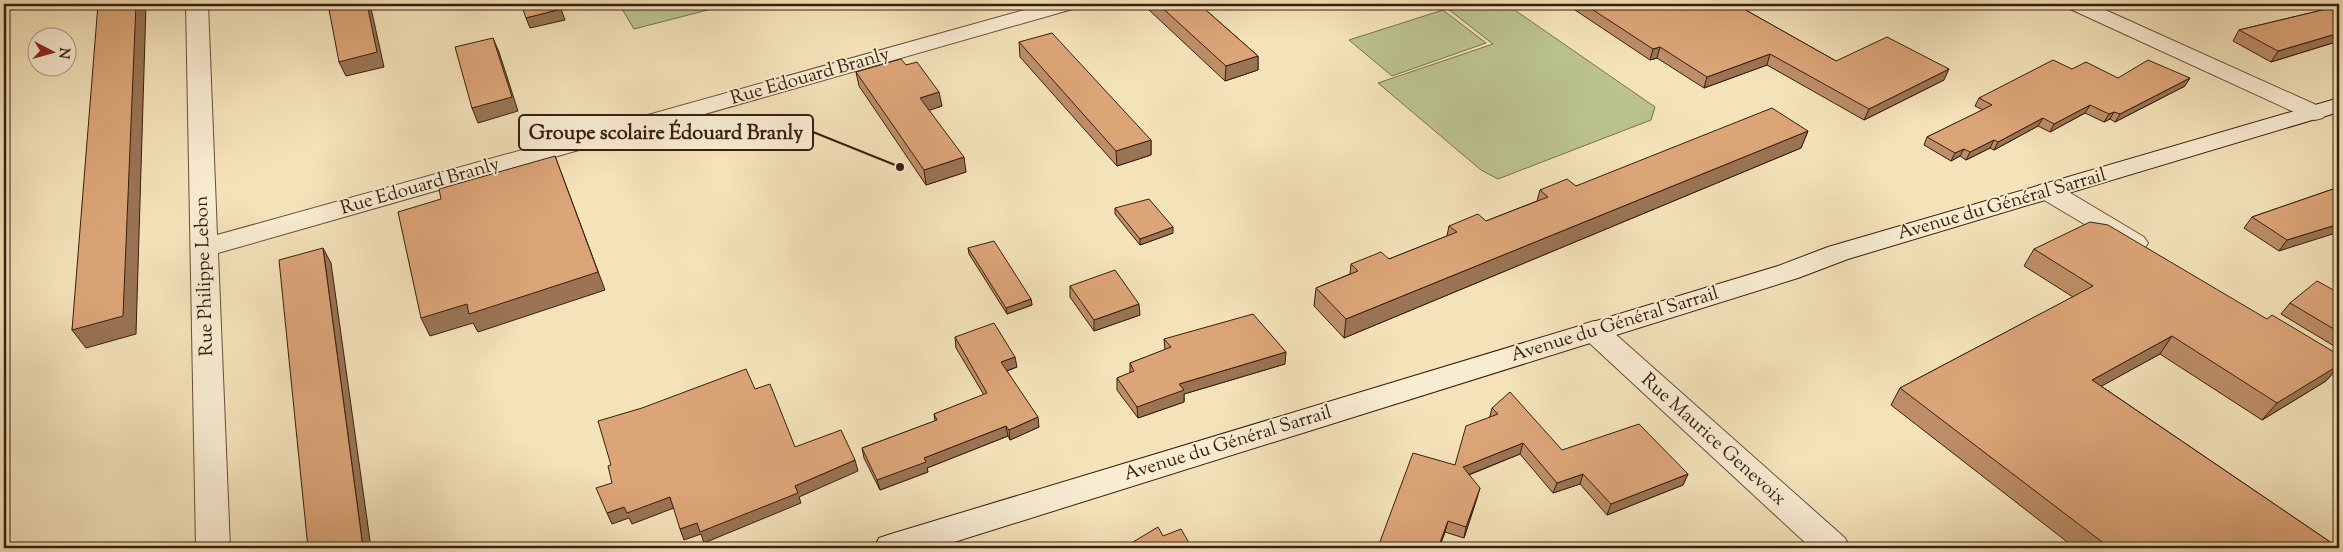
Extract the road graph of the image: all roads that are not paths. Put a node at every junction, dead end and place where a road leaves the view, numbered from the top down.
1 (197, 4) edge
2 (1069, 4) edge
3 (2075, 4) edge
4 (2339, 105) edge
5 (2315, 113) junction
6 (2048, 191) junction
7 (204, 248) junction
8 (2160, 258) edge
9 (1594, 331) junction
10 (213, 548) edge
11 (891, 548) edge
12 (1833, 548) edge

1 - 7 street, Rue Philippe Lebon
2 - 7 street, Rue Edouard Branly
3 - 5 street
4 - 5 street, Avenue du Général Sarrail
5 - 6 street, Avenue du Général Sarrail
6 - 8 street
6 - 9 street, Avenue du Général Sarrail
7 - 10 street, Rue Philippe Lebon
9 - 11 street, Avenue du Général Sarrail
9 - 12 street, Rue Maurice Genevoix

